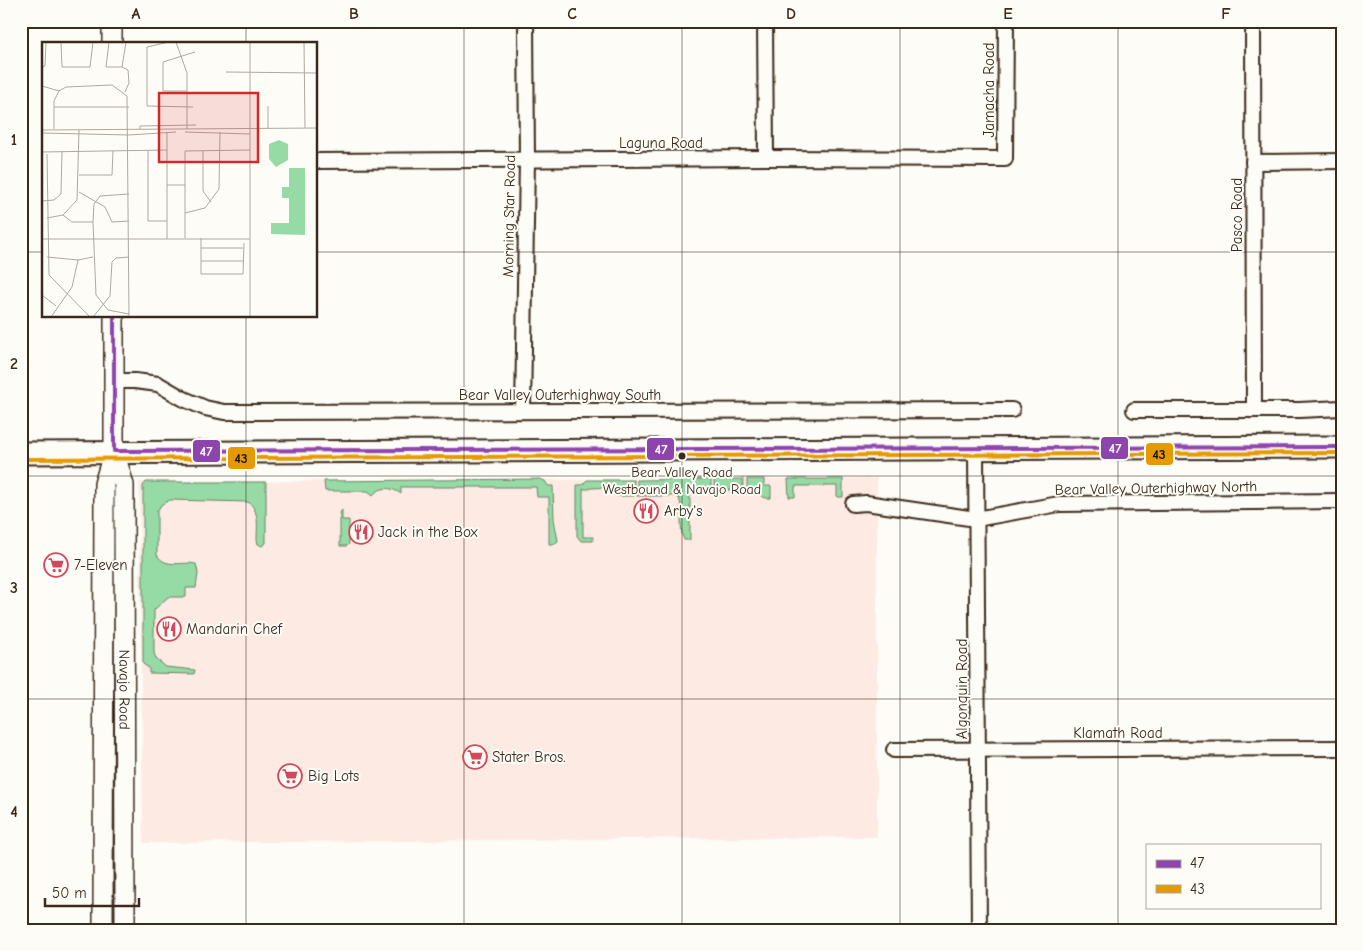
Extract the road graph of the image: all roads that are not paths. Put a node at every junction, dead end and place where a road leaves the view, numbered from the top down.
1 (112, 21) edge
2 (526, 21) edge
3 (765, 21) edge
4 (1006, 21) edge
5 (1253, 21) edge
6 (112, 42) edge
7 (766, 158) junction
8 (1005, 159) joint
9 (527, 160) junction
10 (318, 161) edge
11 (1342, 161) edge
12 (1253, 162) junction
13 (114, 318) edge
14 (114, 381) junction
15 (1342, 408) edge
16 (1254, 409) junction
17 (1012, 410) dead end
18 (1134, 410) dead end
19 (523, 411) junction
20 (1342, 447) edge
21 (976, 449) junction
22 (114, 451) junction
23 (21, 453) edge
24 (1342, 502) edge
25 (853, 504) dead end
26 (976, 519) junction
27 (1342, 748) edge
28 (894, 750) dead end
29 (978, 750) junction
30 (104, 930) edge
31 (125, 930) edge
32 (979, 930) edge

1 - 6 main road
2 - 9 street, Morning Star Road
3 - 7 street
4 - 8 street, Jamacha Road
5 - 12 street, Pasco Road
7 - 8 street, Laguna Road
7 - 9 street, Laguna Road
9 - 10 street, Laguna Road
9 - 19 street, Morning Star Road
11 - 12 street
12 - 16 street, Pasco Road
13 - 14 main road, Navajo Road
14 - 19 street, Bear Valley Outerhighway South
14 - 22 main road, Navajo Road
15 - 16 street
16 - 18 street
17 - 19 street, Bear Valley Outerhighway South
20 - 21 main road
21 - 22 main road
21 - 26 street, Algonquin Road
22 - 23 main road
22 - 30 main road, Navajo Road
22 - 31 main road, Navajo Road
24 - 26 street, Bear Valley Outerhighway North
25 - 26 street, Bear Valley Outerhighway North
26 - 29 street, Algonquin Road
27 - 29 street, Klamath Road
28 - 29 street, Klamath Road
29 - 32 street, Algonquin Road

